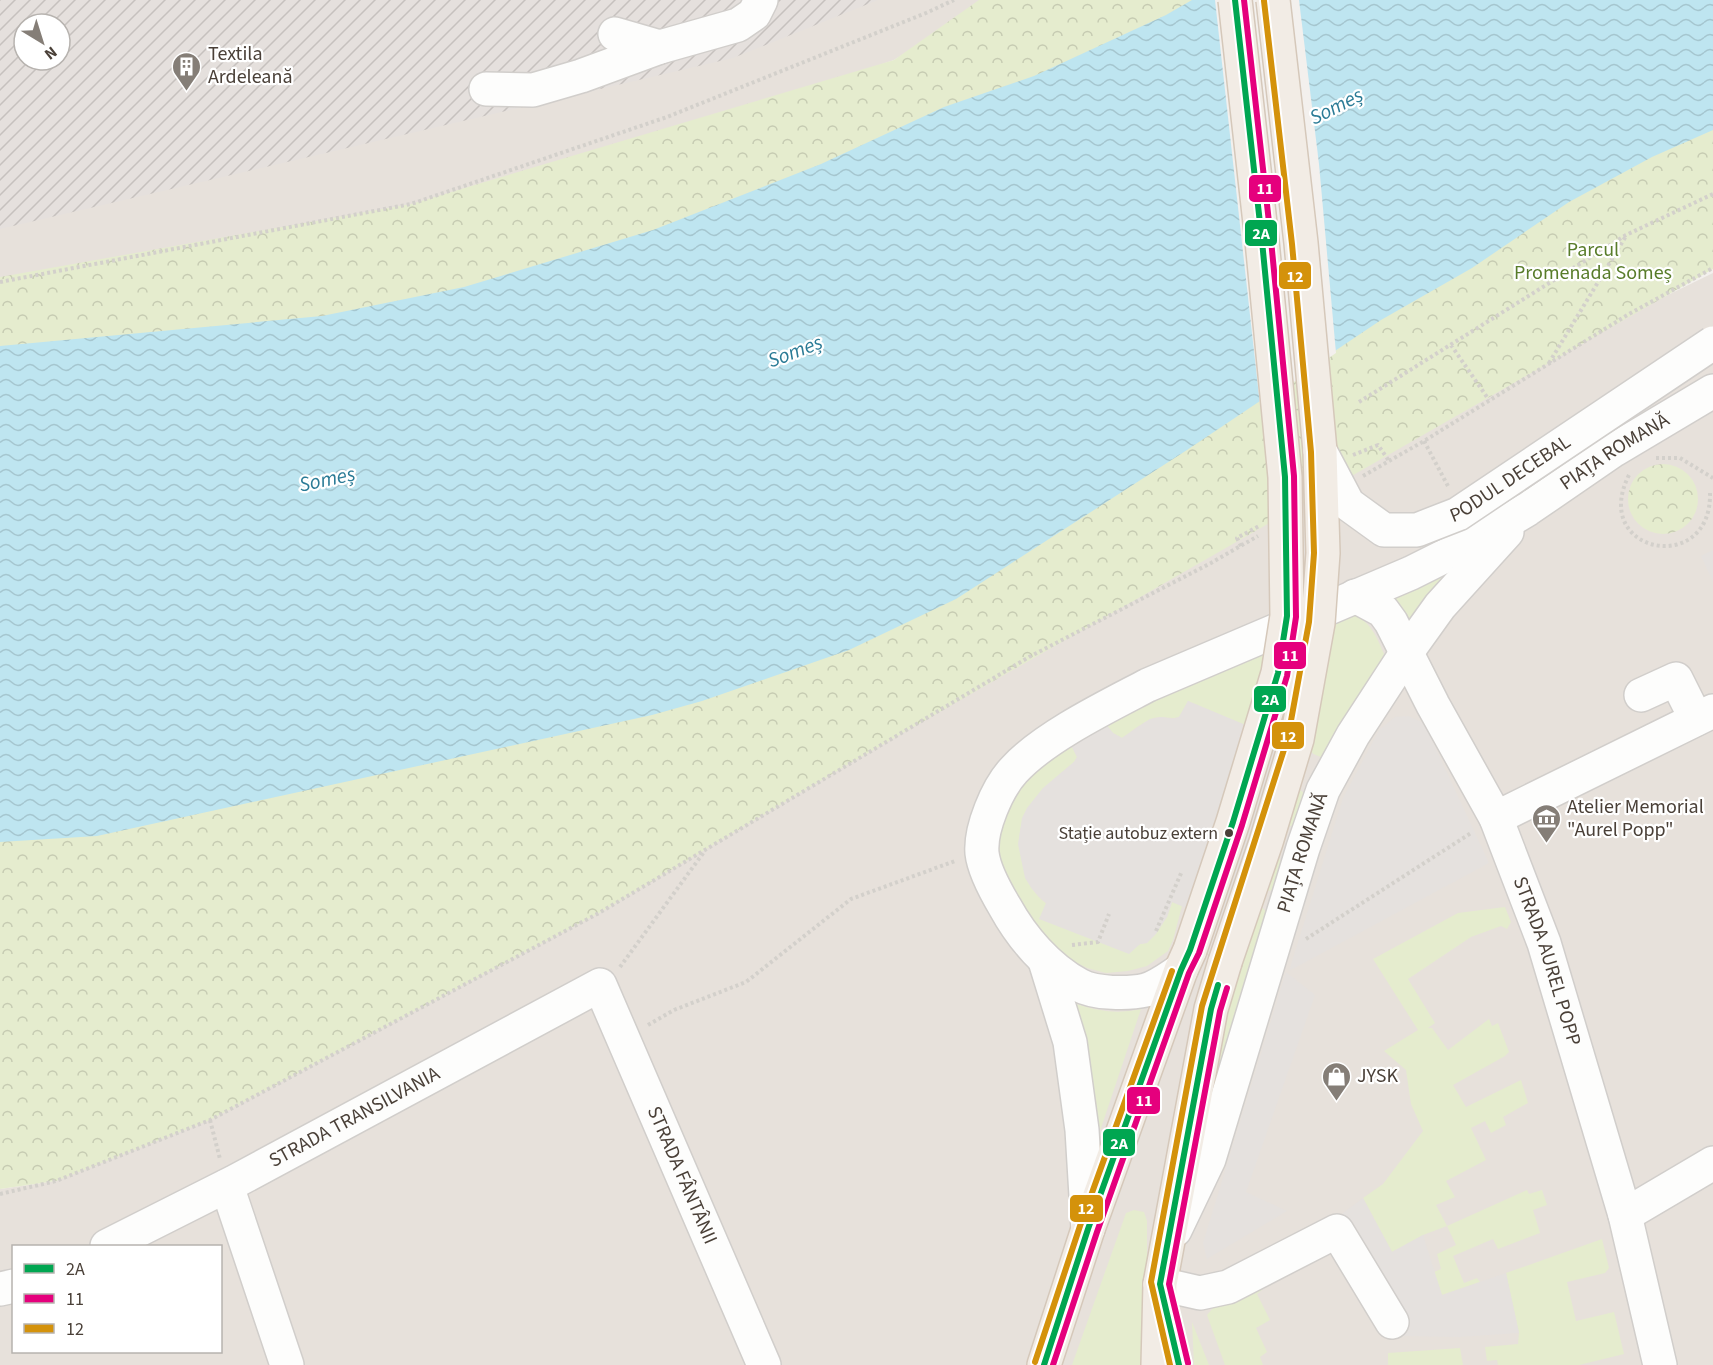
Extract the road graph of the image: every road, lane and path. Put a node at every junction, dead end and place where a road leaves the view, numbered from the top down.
1 (761, 0) edge
2 (954, 0) edge
3 (1235, 0) edge
4 (1273, 0) edge
5 (615, 34) dead end
6 (660, 47) junction
7 (486, 89) dead end
8 (1713, 194) edge
9 (1626, 235) junction
10 (1713, 268) edge
11 (0, 282) edge
12 (1713, 343) edge
13 (1451, 345) junction
14 (1549, 363) junction
15 (1489, 400) junction
16 (1710, 400) edge
17 (1359, 402) dead end
18 (1424, 441) junction
19 (1334, 454) junction
20 (1655, 458) dead end
21 (1389, 461) junction
22 (1638, 469) dead end
23 (1359, 478) dead end
24 (1713, 478) edge
25 (1710, 493) dead end
26 (1452, 495) dead end
27 (1528, 509) junction
28 (1260, 535) dead end
29 (1355, 596) junction
30 (1407, 652) junction
31 (1641, 695) dead end
32 (1704, 715) edge
33 (1488, 823) junction
34 (982, 854) junction
35 (1182, 871) dead end
36 (1109, 914) dead end
37 (1156, 931) dead end
38 (1305, 939) dead end
39 (1057, 953) junction
40 (1186, 960) junction
41 (1225, 962) joint
42 (600, 985) joint
43 (624, 1039) junction
44 (210, 1120) junction
45 (1713, 1164) edge
46 (227, 1186) junction
47 (0, 1194) edge
48 (1625, 1215) junction
49 (1088, 1229) junction
50 (109, 1245) edge
51 (1168, 1245) junction
52 (1160, 1284) junction
53 (1392, 1322) dead end
54 (287, 1365) edge
55 (764, 1365) edge
56 (1044, 1365) edge
57 (1158, 1365) edge
58 (1179, 1365) edge
59 (1660, 1365) edge

1 - 6 street
2 - 11 path
3 - 40 main road, bridge
4 - 19 main road, PODUL DECEBAL, bridge
5 - 6 street
6 - 7 street
8 - 9 path
9 - 13 path
9 - 14 path
10 - 14 path
12 - 19 street, PODUL DECEBAL, bridge
13 - 15 path
13 - 17 path
14 - 15 path
15 - 18 path
16 - 27 street, PIAȚA ROMANĂ
18 - 21 path
18 - 26 path
19 - 21 path
19 - 41 main road, PODUL DECEBAL, bridge
20 - 24 path
21 - 23 path
22 - 25 path
27 - 29 street, PIAȚA ROMANĂ
27 - 30 street, PIAȚA ROMANĂ
28 - 44 path
29 - 30 street, STRADA AUREL POPP
29 - 34 street, PIAȚA ROMANĂ
30 - 33 street, STRADA AUREL POPP
30 - 51 street, PIAȚA ROMANĂ
31 - 32 street
32 - 33 street
33 - 38 path
33 - 48 street, STRADA AUREL POPP
34 - 39 street
34 - 43 path
35 - 37 path
36 - 39 path
39 - 40 street
39 - 49 street
40 - 49 main road
41 - 51 main road, PIAȚA ROMANĂ
42 - 43 street, STRADA FÂNTÂNII
42 - 46 street, STRADA TRANSILVANIA
43 - 55 street, STRADA FÂNTÂNII
44 - 46 path
44 - 47 path
45 - 48 street
46 - 50 street, STRADA TRANSILVANIA
46 - 54 street
48 - 59 street, STRADA AUREL POPP
49 - 56 main road
51 - 52 main road, PIAȚA ROMANĂ
52 - 53 street
52 - 57 main road, PIAȚA ROMANĂ
52 - 58 main road

